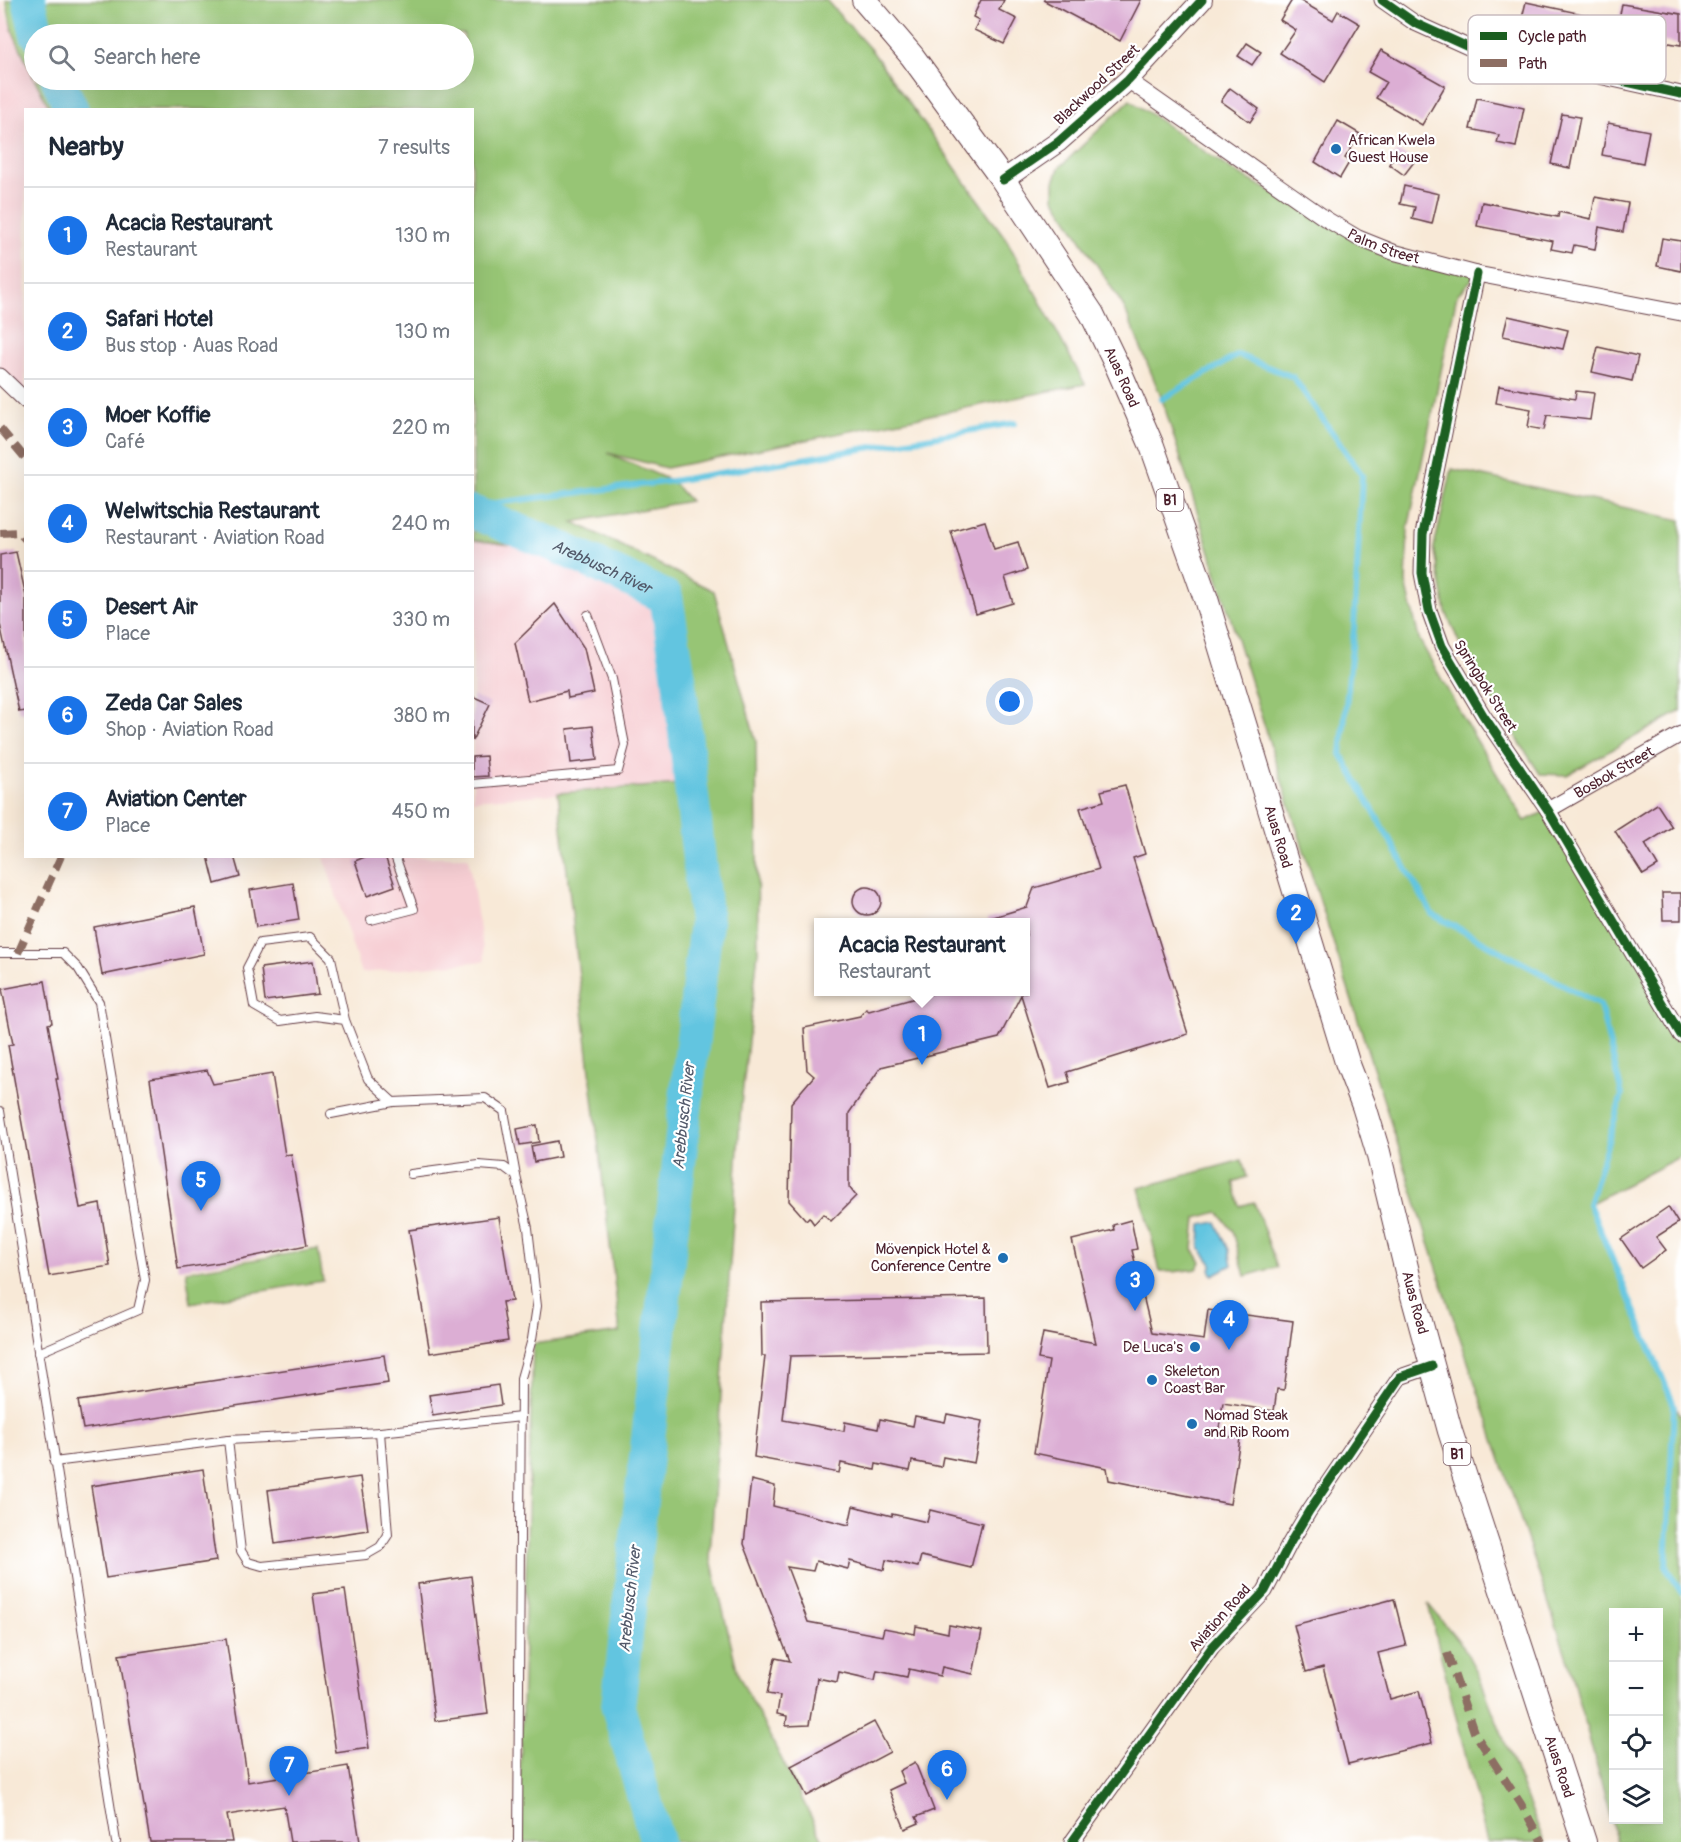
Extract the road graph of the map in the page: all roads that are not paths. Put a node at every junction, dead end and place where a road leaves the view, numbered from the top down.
1 (864, 0) edge
2 (1202, 0) edge
3 (1382, 0) edge
4 (1468, 47) edge
5 (1128, 80) junction
6 (1636, 84) edge
7 (1681, 94) edge
8 (1003, 180) junction
9 (1477, 274) junction
10 (1681, 313) edge
11 (0, 376) edge
12 (24, 399) edge
13 (588, 615) dead end
14 (1681, 734) edge
15 (474, 784) edge
16 (1548, 810) junction
17 (395, 858) edge
18 (371, 920) dead end
19 (0, 953) edge
20 (345, 1020) junction
21 (1681, 1035) edge
22 (393, 1102) junction
23 (0, 1111) edge
24 (331, 1114) dead end
25 (411, 1174) dead end
26 (516, 1176) junction
27 (38, 1353) junction
28 (1432, 1366) junction
29 (521, 1417) junction
30 (380, 1432) junction
31 (228, 1440) junction
32 (54, 1462) junction
33 (116, 1842) edge
34 (518, 1842) edge
35 (1072, 1842) edge
36 (1584, 1842) edge

1 - 8 main road, Auas Road / B1
2 - 5 street, Blackwood Street
3 - 4 street
5 - 8 street, Blackwood Street
5 - 9 street, Palm Street
6 - 7 street
8 - 28 main road, Auas Road / B1
9 - 10 street, Palm Street
9 - 16 street, Springbok Street
11 - 12 street
13 - 15 lane
14 - 16 street, Bosbok Street
16 - 21 street, Springbok Street
17 - 18 lane
19 - 27 lane
20 - 20 lane
20 - 22 lane
22 - 24 lane
22 - 26 lane
23 - 27 lane
25 - 26 lane
26 - 29 lane
27 - 32 lane
28 - 35 street, Aviation Road
28 - 36 main road, Auas Road / B1
29 - 30 lane
29 - 34 lane
30 - 31 lane
30 - 31 lane
31 - 32 lane
32 - 33 lane

